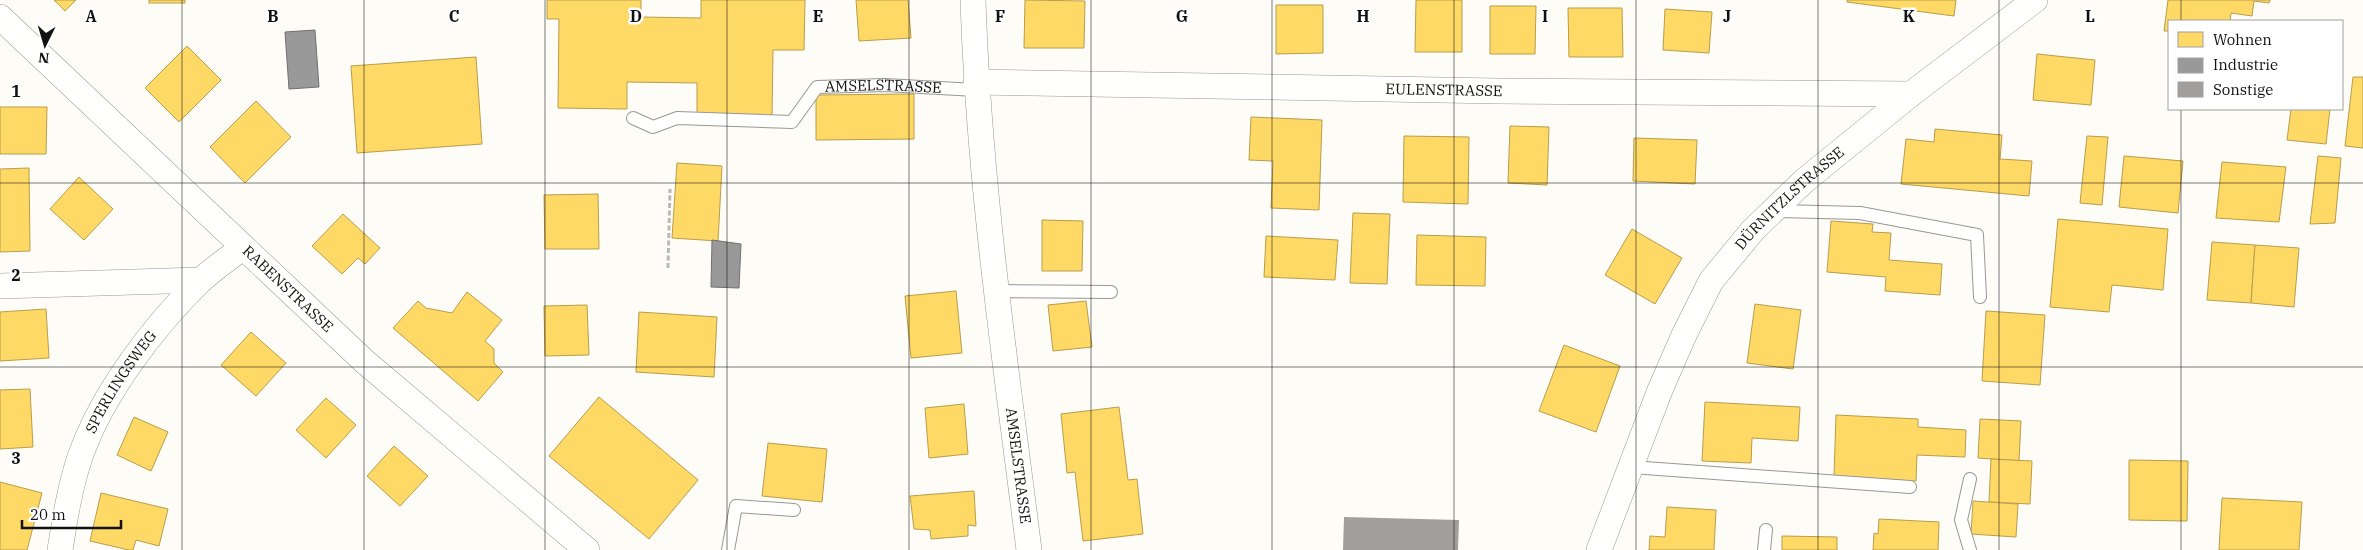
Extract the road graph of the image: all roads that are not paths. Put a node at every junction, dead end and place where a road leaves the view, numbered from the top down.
1 (974, 0) edge
2 (2035, 0) edge
3 (0, 17) edge
4 (976, 86) junction
5 (1911, 94) junction
6 (633, 118) dead end
7 (1773, 210) junction
8 (242, 248) junction
9 (201, 280) junction
10 (0, 286) edge
11 (996, 291) junction
12 (1111, 292) dead end
13 (1980, 297) dead end
14 (1631, 467) junction
15 (1970, 479) dead end
16 (1910, 487) dead end
17 (794, 510) dead end
18 (1766, 530) dead end
19 (60, 550) edge
20 (587, 550) edge
21 (728, 550) edge
22 (1030, 550) edge
23 (1599, 550) edge
24 (1764, 550) edge
25 (1970, 550) edge

1 - 4 street, AMSELSTRASSE
2 - 5 street, DÜRNITZLSTRASSE
3 - 8 street, RABENSTRASSE
4 - 5 street, EULENSTRASSE
4 - 6 lane, AMSELSTRASSE
4 - 11 street, AMSELSTRASSE
5 - 7 street, DÜRNITZLSTRASSE
7 - 13 lane
7 - 14 street, DÜRNITZLSTRASSE
8 - 9 street, SPERLINGSWEG
8 - 20 street, RABENSTRASSE
9 - 10 street
9 - 19 street, SPERLINGSWEG
11 - 12 lane
11 - 22 street, AMSELSTRASSE
14 - 16 lane
14 - 23 street, DÜRNITZLSTRASSE
15 - 25 lane
17 - 21 lane
18 - 24 lane

